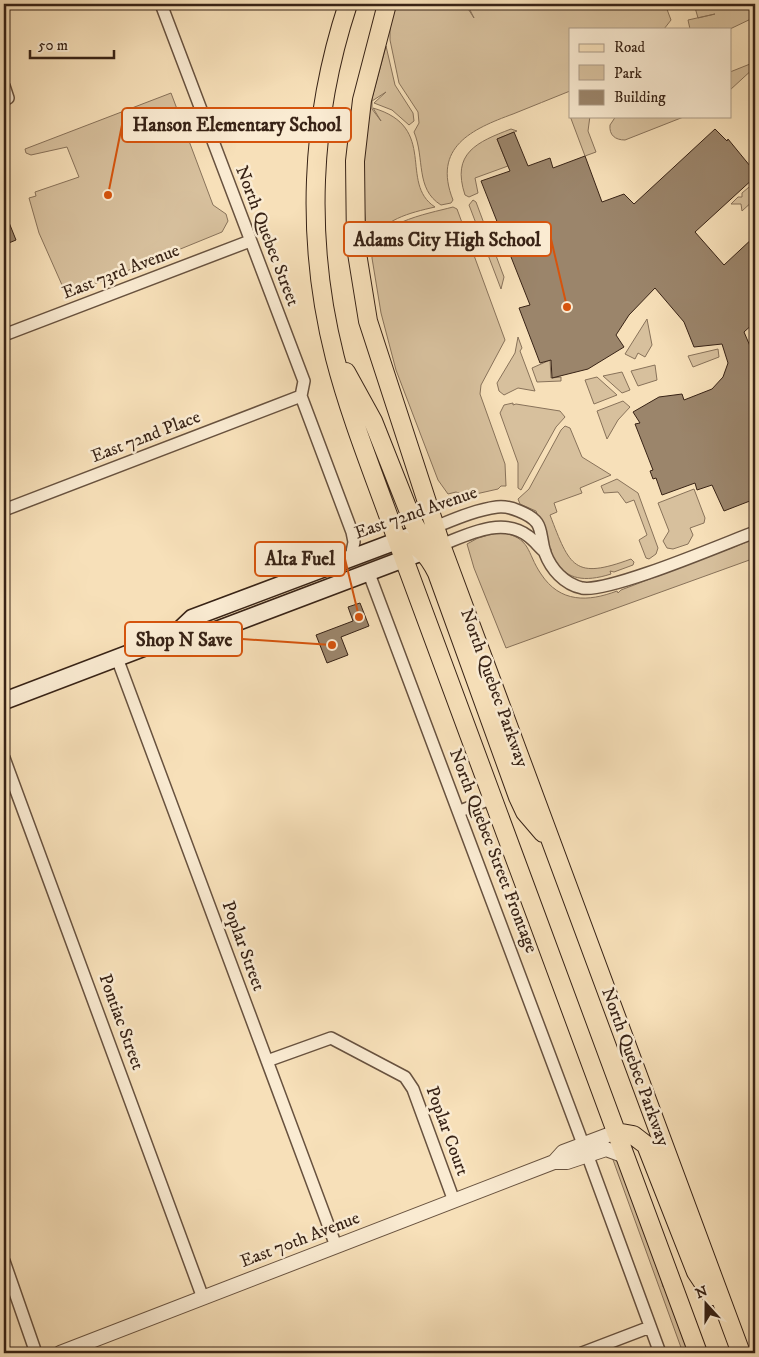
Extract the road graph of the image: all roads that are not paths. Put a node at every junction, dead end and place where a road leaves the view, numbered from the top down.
1 (161, 4) edge
2 (348, 4) edge
3 (386, 4) edge
4 (4, 86) edge
5 (4, 99) edge
6 (250, 241) junction
7 (4, 336) edge
8 (335, 358) junction
9 (301, 396) junction
10 (4, 510) edge
11 (435, 527) junction
12 (418, 532) junction
13 (755, 532) edge
14 (397, 540) junction
15 (441, 544) junction
16 (422, 552) junction
17 (545, 552) junction
18 (351, 557) junction
19 (404, 558) junction
20 (368, 571) junction
21 (172, 637) junction
22 (117, 658) junction
23 (4, 701) edge
24 (4, 758) edge
25 (493, 798) junction
26 (460, 810) junction
27 (550, 838) junction
28 (267, 1061) junction
29 (616, 1132) junction
30 (585, 1149) junction
31 (625, 1156) junction
32 (454, 1201) junction
33 (336, 1246) junction
34 (4, 1262) edge
35 (203, 1298) junction
36 (731, 1326) junction
37 (650, 1327) junction
38 (36, 1353) edge
39 (60, 1353) edge
40 (582, 1353) edge
41 (660, 1353) edge
42 (698, 1353) edge
43 (741, 1353) edge

1 - 6 street, North Quebec Street
2 - 8 main road
3 - 11 main road, North Quebec Parkway
4 - 5 street
6 - 7 street, East 73rd Avenue
6 - 9 street, North Quebec Street
8 - 12 main road
8 - 14 main road
9 - 10 street, East 72nd Place
9 - 18 street
11 - 12 main road, East 72nd Avenue
11 - 15 main road, North Quebec Parkway
11 - 17 street, East 72nd Avenue
12 - 14 main road, East 72nd Avenue
12 - 15 main road
13 - 17 street, East 72nd Avenue
14 - 16 main road
14 - 18 main road, East 72nd Avenue
14 - 19 main road
15 - 16 main road, East 72nd Avenue
15 - 17 street, East 72nd Avenue
15 - 27 main road, North Quebec Parkway
16 - 19 main road, East 72nd Avenue
16 - 27 main road
18 - 21 main road, East 72nd Avenue
19 - 20 main road, East 72nd Avenue
19 - 25 main road
20 - 21 main road, East 72nd Avenue
20 - 26 street, North Quebec Street Frontage
21 - 22 main road, East 72nd Avenue
22 - 23 main road, East 72nd Avenue
22 - 28 street, Poplar Street
24 - 35 street, Pontiac Street
25 - 26 street
25 - 29 main road
26 - 30 street, North Quebec Street Frontage
27 - 36 main road, North Quebec Parkway
28 - 32 street, Poplar Court
28 - 33 street, Poplar Street
29 - 30 street, East 70th Avenue
29 - 31 main road
29 - 36 main road
30 - 31 street, East 70th Avenue
30 - 32 street, East 70th Avenue
30 - 37 street, North Quebec Street Frontage
31 - 42 main road
32 - 33 street, East 70th Avenue
33 - 35 street, East 70th Avenue
34 - 38 street
35 - 39 street, East 70th Avenue
36 - 43 main road, North Quebec Parkway
37 - 40 street
37 - 41 street, North Quebec Street Frontage

